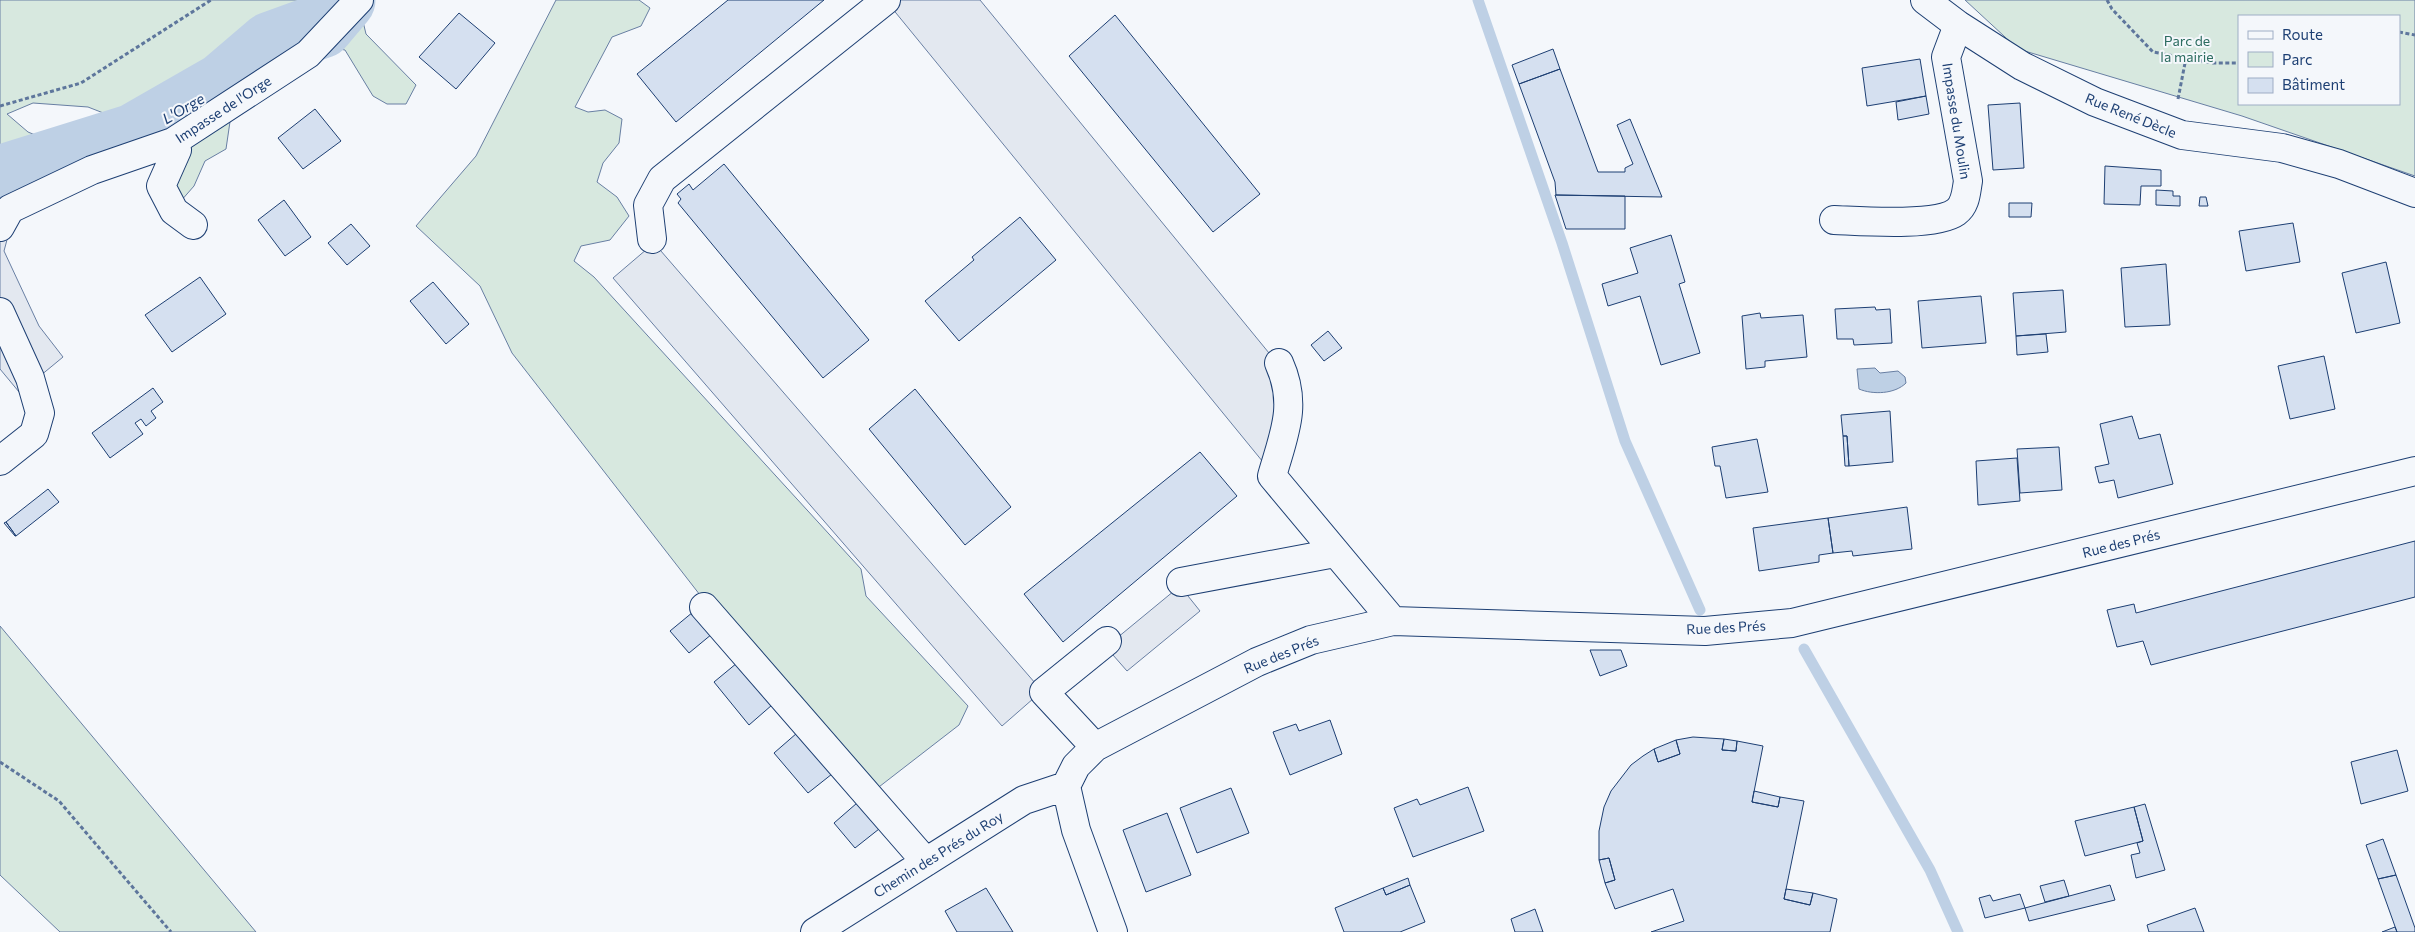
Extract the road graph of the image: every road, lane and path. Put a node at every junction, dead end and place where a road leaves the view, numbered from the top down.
1 (211, 0) edge
2 (360, 0) edge
3 (886, 0) edge
4 (1925, 0) edge
5 (2107, 0) edge
6 (1958, 25) junction
7 (2400, 32) edge
8 (2415, 35) edge
9 (2186, 58) junction
10 (2238, 63) edge
11 (2175, 105) dead end
12 (0, 106) edge
13 (173, 142) junction
14 (2415, 193) edge
15 (5, 218) edge
16 (1834, 220) dead end
17 (192, 225) dead end
18 (652, 238) dead end
19 (0, 312) edge
20 (1279, 363) dead end
21 (0, 460) edge
22 (2415, 471) edge
23 (1335, 553) junction
24 (1181, 582) dead end
25 (704, 606) dead end
26 (1393, 621) junction
27 (1107, 641) dead end
28 (1095, 747) junction
29 (0, 762) edge
30 (1066, 786) junction
31 (926, 862) junction
32 (171, 932) edge
33 (815, 932) edge
34 (1113, 932) edge

1 - 12 path
2 - 13 street, Impasse de l'Orge
3 - 18 street
4 - 6 street, Rue René Dècle
5 - 9 path
6 - 14 street, Rue René Dècle
6 - 16 street, Impasse du Moulin
7 - 8 path
9 - 10 path
9 - 11 path
13 - 15 street, Impasse de l'Orge
13 - 17 street
19 - 21 street
20 - 23 street
22 - 26 street, Rue des Prés
23 - 24 street
23 - 26 street
25 - 31 street
26 - 28 street, Rue des Prés
27 - 28 street
28 - 30 street, Rue des Prés
29 - 32 path
30 - 31 street, Chemin des Prés du Roy
30 - 34 street
31 - 33 street, Chemin des Prés du Roy

